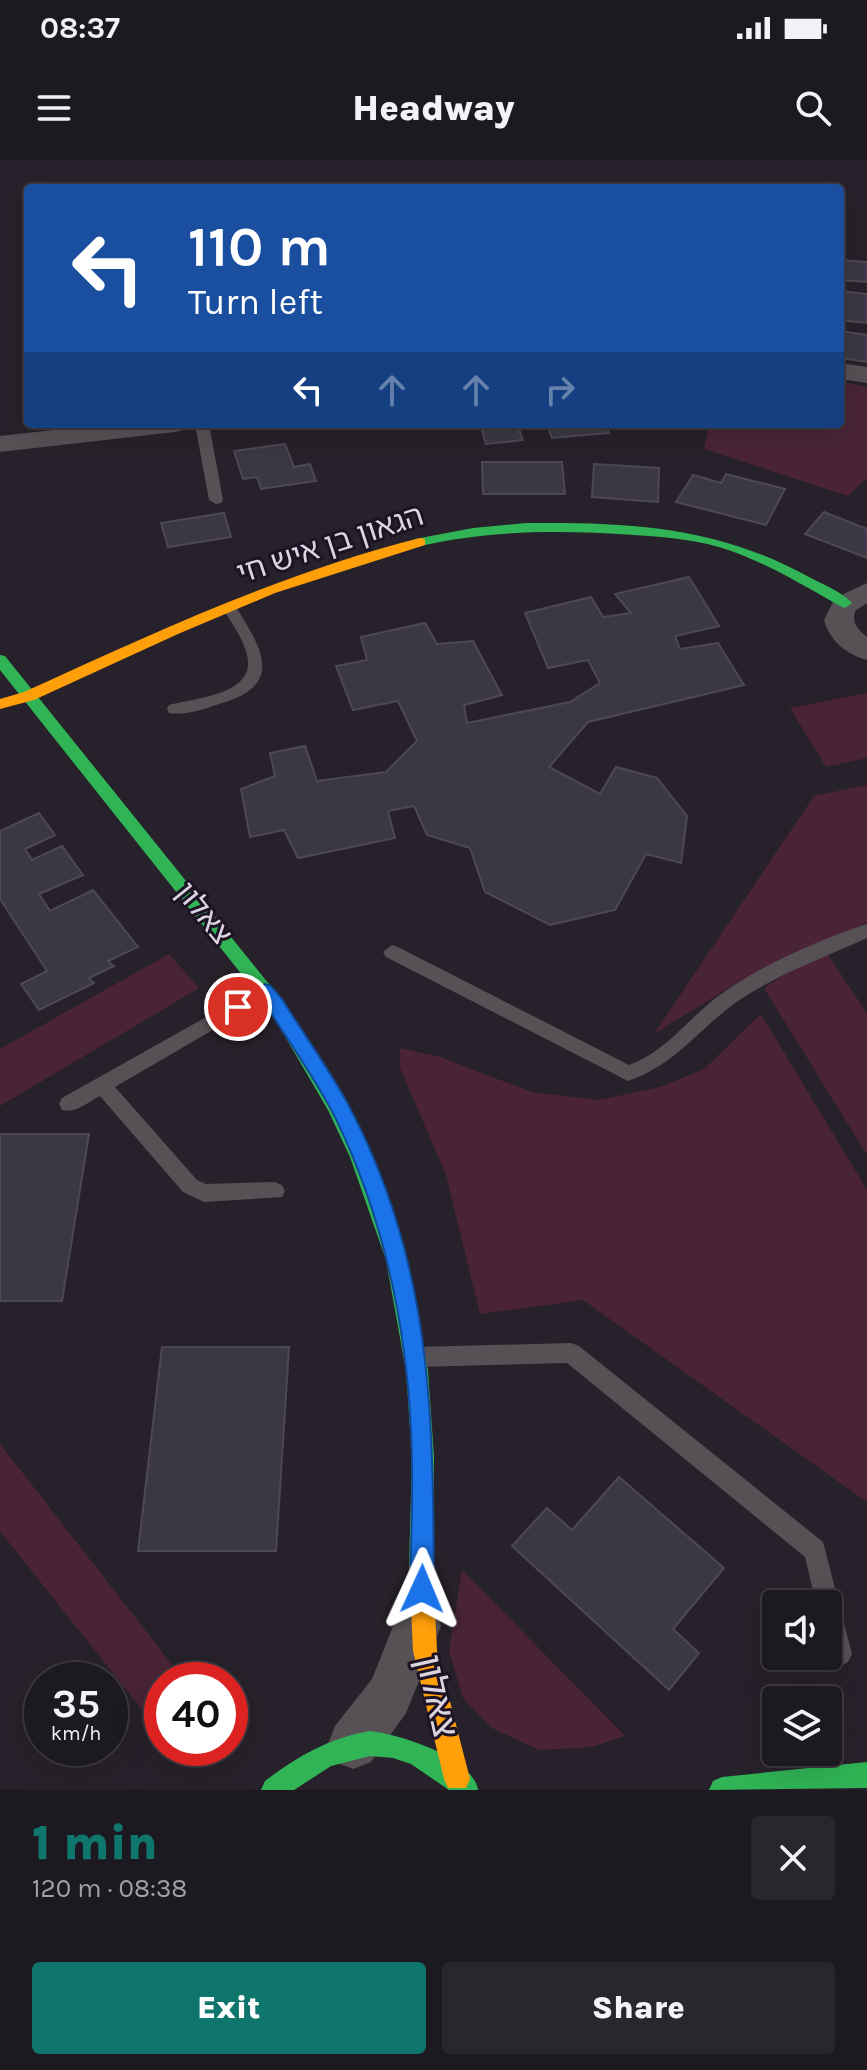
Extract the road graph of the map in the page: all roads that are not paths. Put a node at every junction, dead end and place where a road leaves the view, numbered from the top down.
1 (844, 372) edge
2 (867, 375) edge
3 (140, 428) edge
4 (203, 428) edge
5 (0, 444) edge
6 (216, 500) dead end
7 (856, 598) edge
8 (229, 607) junction
9 (867, 650) edge
10 (0, 660) edge
11 (29, 696) junction
12 (0, 705) edge
13 (175, 709) dead end
14 (867, 931) edge
15 (392, 952) dead end
16 (265, 991) junction
17 (102, 1085) junction
18 (69, 1104) dead end
19 (275, 1191) dead end
20 (416, 1357) junction
21 (825, 1590) edge
22 (422, 1613) junction
23 (353, 1744) junction
24 (867, 1775) edge
25 (462, 1784) edge
26 (274, 1790) edge
27 (722, 1790) edge

1 - 2 street
3 - 5 street
4 - 6 lane
7 - 8 street, הגאון בן איש חי
7 - 9 street
8 - 11 street, הגאון בן איש חי
8 - 13 lane
10 - 11 street, צאלון
11 - 12 street, הגאון בן איש חי
11 - 16 street, צאלון
14 - 15 lane
16 - 17 lane
16 - 20 street, צאלון
17 - 18 lane
17 - 19 lane
20 - 21 lane
20 - 22 street, צאלון
22 - 23 street, צאלון
22 - 25 street, צאלון
23 - 25 street
23 - 26 street
24 - 27 street

